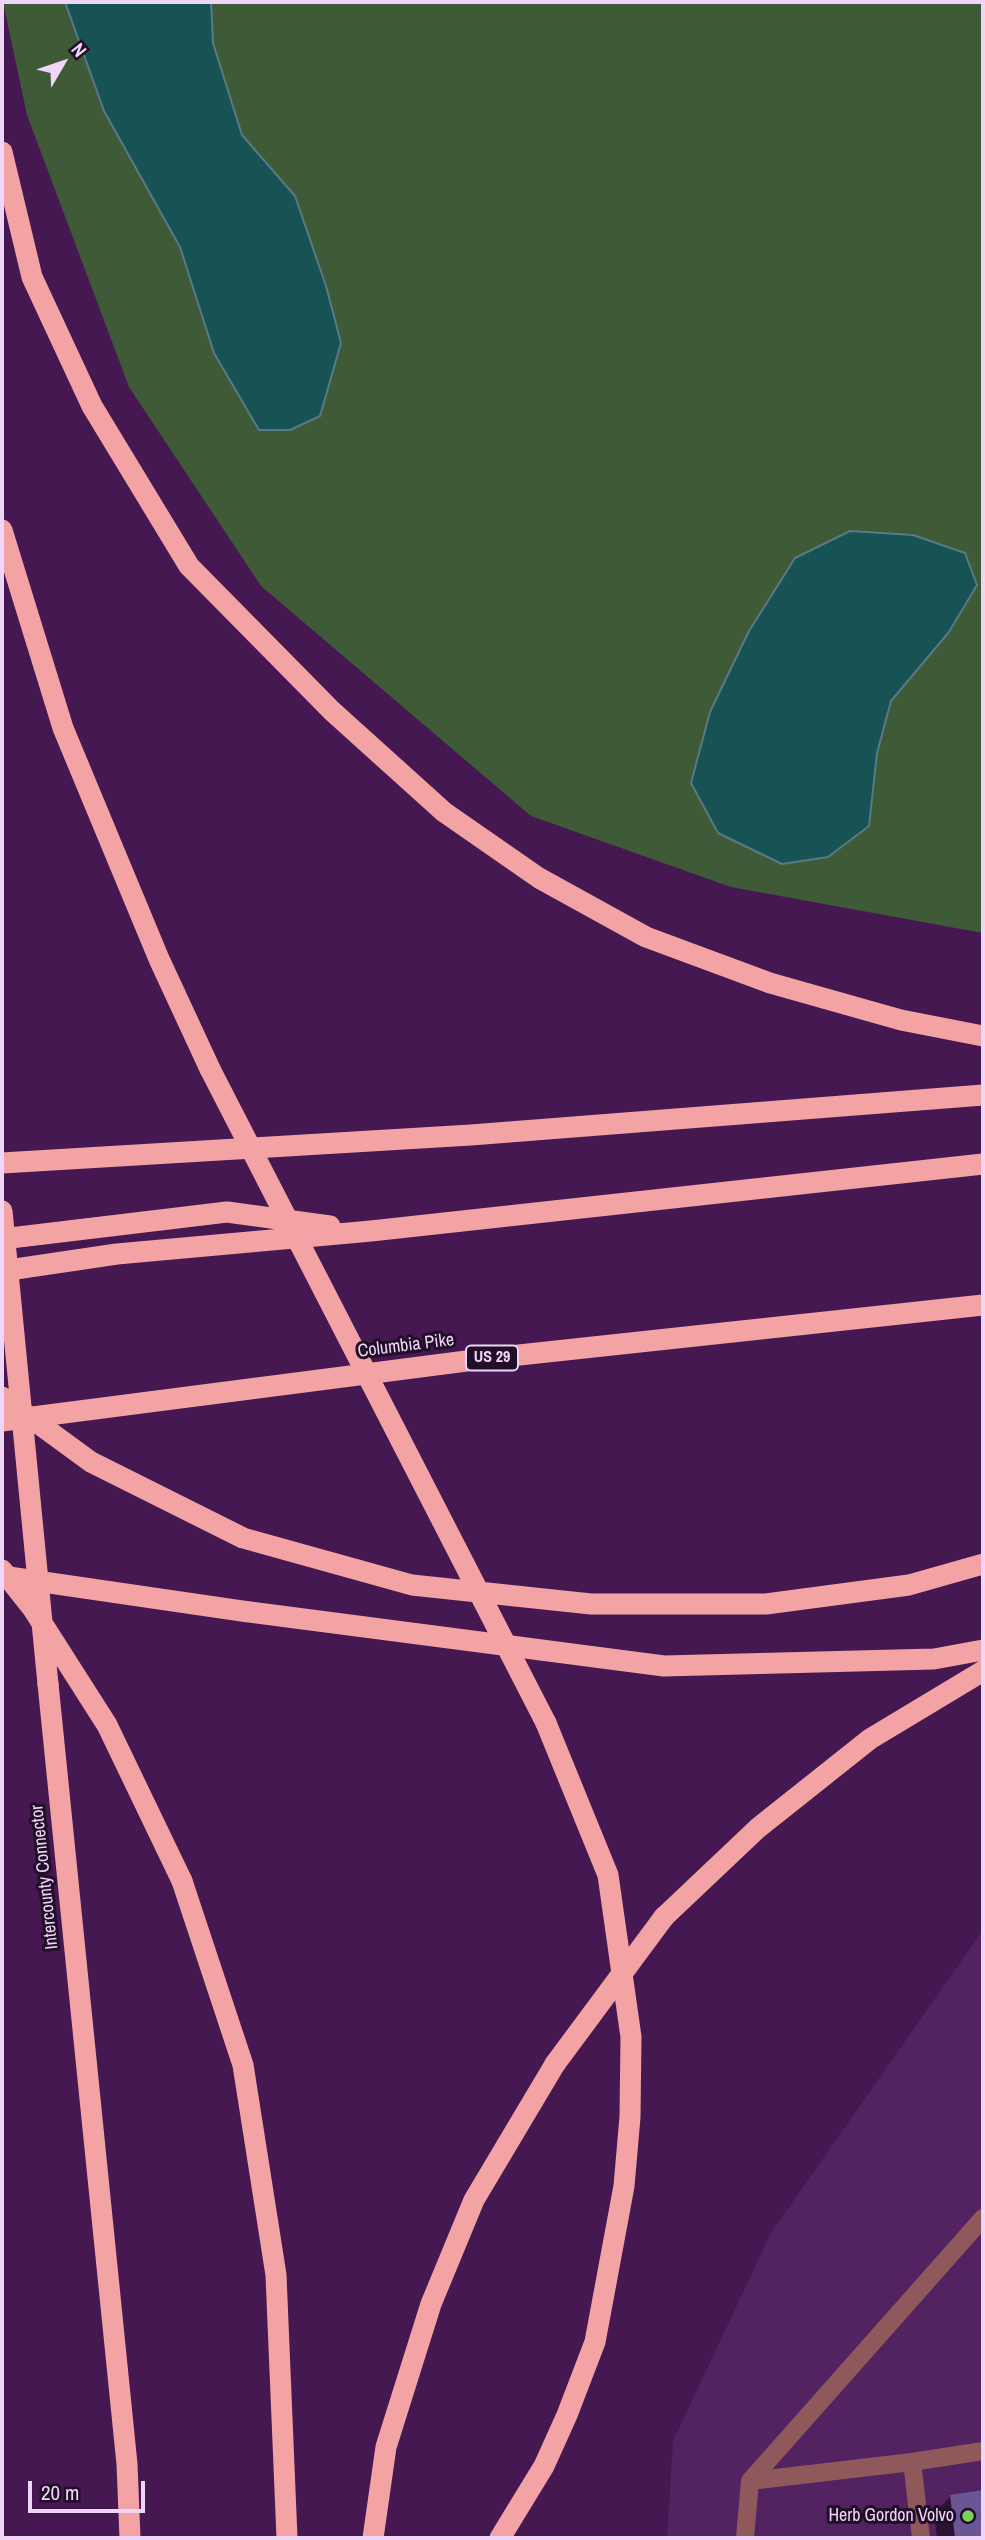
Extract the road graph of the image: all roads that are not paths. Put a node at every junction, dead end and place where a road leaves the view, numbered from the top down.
1 (2, 152) edge
2 (2, 530) edge
3 (983, 1036) edge
4 (983, 1095) edge
5 (2, 1163) edge
6 (983, 1164) edge
7 (2, 1211) edge
8 (371, 1231) junction
9 (2, 1238) edge
10 (2, 1271) edge
11 (983, 1305) edge
12 (2, 1398) edge
13 (2, 1421) edge
14 (983, 1564) edge
15 (2, 1570) edge
16 (2, 1576) edge
17 (983, 1650) edge
18 (983, 1671) edge
19 (983, 2218) edge
20 (983, 2451) edge
21 (912, 2462) junction
22 (750, 2481) junction
23 (130, 2538) edge
24 (287, 2538) edge
25 (373, 2538) edge
26 (500, 2538) edge
27 (745, 2538) edge
28 (921, 2538) edge

1 - 3 highway
2 - 26 highway, bridge
4 - 5 highway
6 - 8 highway
7 - 23 highway, Intercounty Connector, bridge
8 - 9 highway
8 - 10 highway
11 - 13 highway, Columbia Pike / US 29
12 - 14 highway, bridge
15 - 24 highway, bridge
16 - 17 highway
18 - 25 highway, bridge
19 - 22 lane
20 - 21 lane
21 - 22 lane
21 - 28 lane
22 - 27 lane

